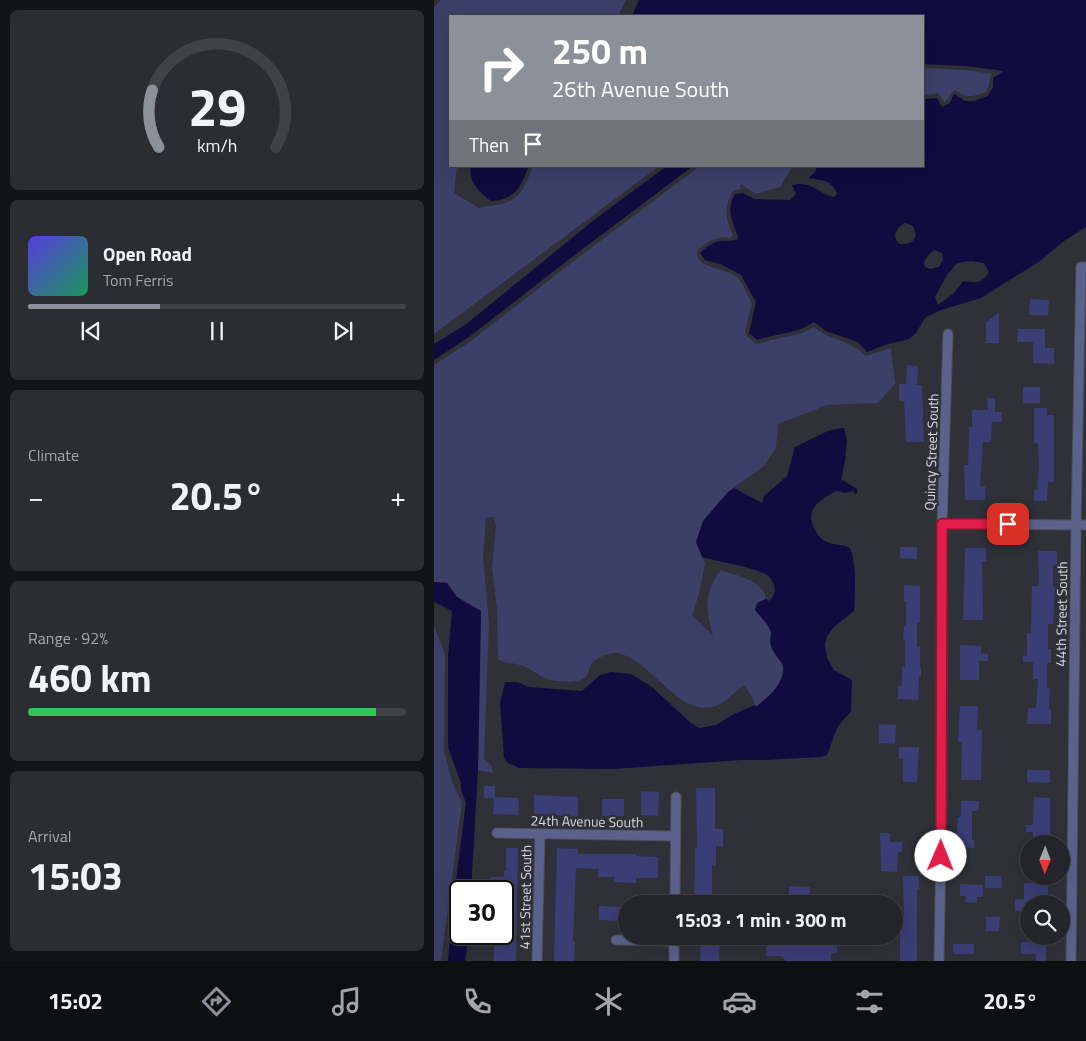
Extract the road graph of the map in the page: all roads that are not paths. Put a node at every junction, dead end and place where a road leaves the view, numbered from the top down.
1 (1084, 267) edge
2 (948, 334) dead end
3 (942, 524) junction
4 (1076, 525) junction
5 (1086, 525) edge
6 (676, 797) dead end
7 (497, 833) dead end
8 (540, 834) junction
9 (675, 836) junction
10 (674, 895) edge
11 (674, 945) edge
12 (537, 961) edge
13 (674, 961) edge
14 (939, 961) edge
15 (1071, 961) edge

1 - 4 street, 44th Street South
2 - 3 street, Quincy Street South
3 - 4 street
3 - 14 street, Quincy Street South
4 - 5 street
4 - 15 street, 44th Street South
6 - 9 street
7 - 8 street, 24th Avenue South
8 - 9 street, 24th Avenue South
8 - 12 street, 41st Street South
9 - 10 street
11 - 13 street

